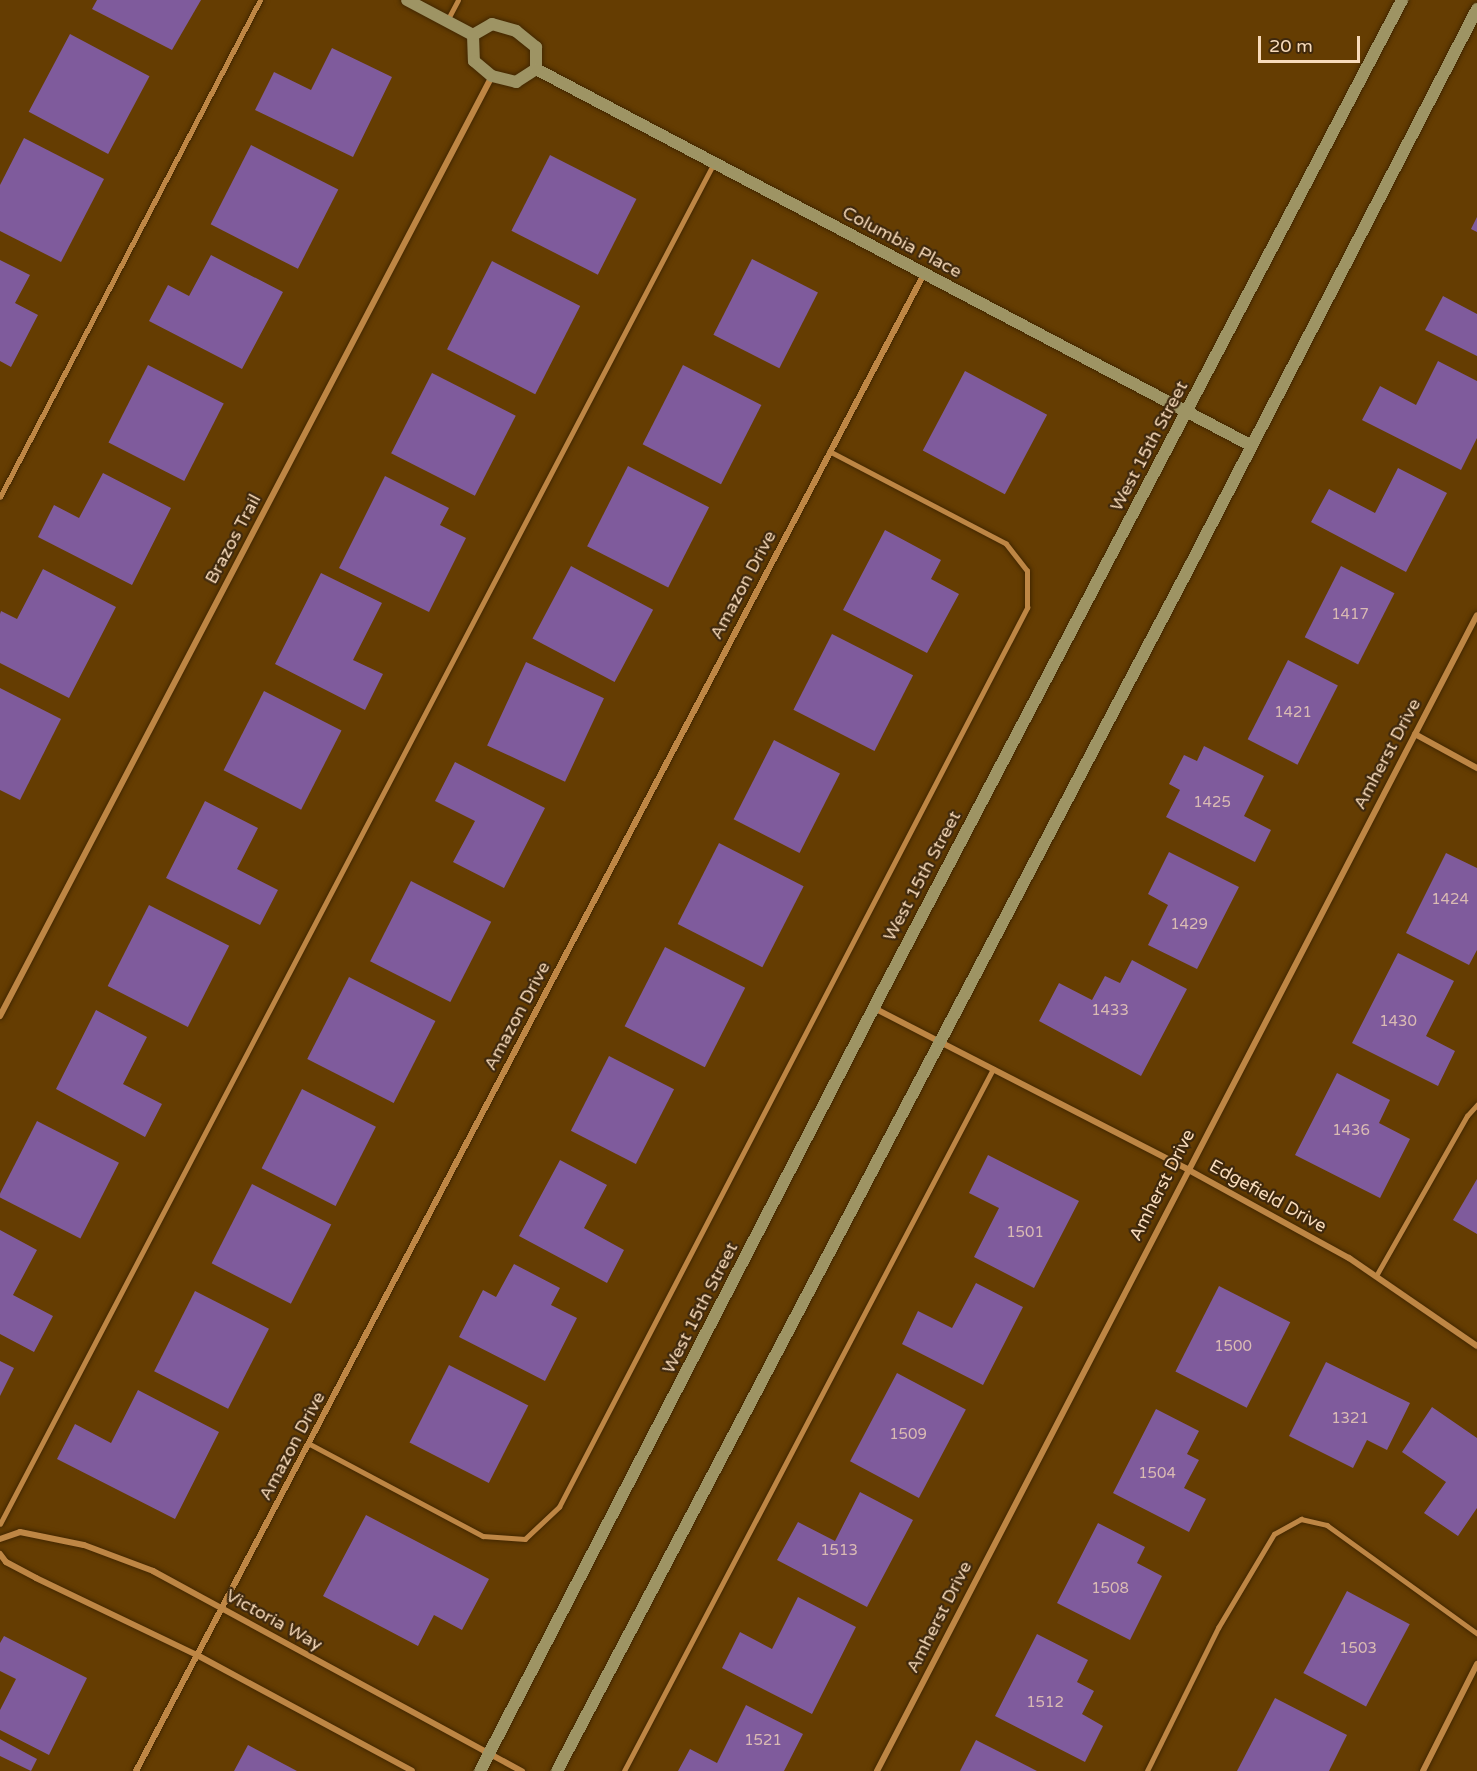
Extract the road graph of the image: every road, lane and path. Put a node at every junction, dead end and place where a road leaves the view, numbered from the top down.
1 (260, 0) edge
2 (406, 0) edge
3 (458, 0) edge
4 (1402, 0) edge
5 (1477, 9) edge
6 (447, 21) junction
7 (473, 35) junction
8 (536, 69) junction
9 (492, 76) junction
10 (714, 163) junction
11 (924, 274) junction
12 (1187, 413) junction
13 (1252, 446) junction
14 (830, 452) junction
15 (0, 497) edge
16 (1477, 615) edge
17 (1415, 734) junction
18 (1477, 768) edge
19 (874, 1008) junction
20 (0, 1016) edge
21 (941, 1041) junction
22 (993, 1068) junction
23 (1477, 1105) edge
24 (1187, 1169) junction
25 (1376, 1276) junction
26 (1477, 1346) edge
27 (310, 1443) junction
28 (0, 1524) edge
29 (0, 1539) edge
30 (0, 1554) edge
31 (223, 1609) junction
32 (1477, 1633) edge
33 (197, 1655) junction
34 (1477, 1664) edge
35 (488, 1753) junction
36 (136, 1771) edge
37 (412, 1771) edge
38 (480, 1771) edge
39 (522, 1771) edge
40 (557, 1771) edge
41 (624, 1771) edge
42 (877, 1771) edge
43 (1147, 1771) edge
44 (1423, 1771) edge

1 - 15 lane
2 - 6 main road
3 - 6 lane
4 - 12 main road, West 15th Street
5 - 13 main road
6 - 7 main road
7 - 8 main road
7 - 9 main road
8 - 9 main road
8 - 10 main road, Columbia Place
9 - 20 street, Brazos Trail
10 - 11 main road, Columbia Place
10 - 28 lane
11 - 12 main road, Columbia Place
11 - 14 street, Amazon Drive
12 - 13 main road, Columbia Place
12 - 19 main road, West 15th Street
13 - 21 main road
14 - 27 street, Amazon Drive
14 - 27 lane
16 - 17 street, Amherst Drive
17 - 18 street
17 - 24 street, Amherst Drive
19 - 21 street, Edgefield Drive
19 - 35 main road, West 15th Street
21 - 22 street, Edgefield Drive
21 - 40 main road
22 - 24 street, Edgefield Drive
22 - 41 lane
23 - 25 lane
24 - 25 street, Edgefield Drive
24 - 42 street, Amherst Drive
25 - 26 street, Edgefield Drive
27 - 31 street, Amazon Drive
29 - 31 street, Victoria Way
30 - 33 street
31 - 33 street, Amazon Drive
31 - 35 street, Victoria Way
32 - 43 lane
33 - 36 street, Amazon Drive
33 - 37 street
34 - 44 street
35 - 38 main road, West 15th Street
35 - 39 street, Victoria Way

